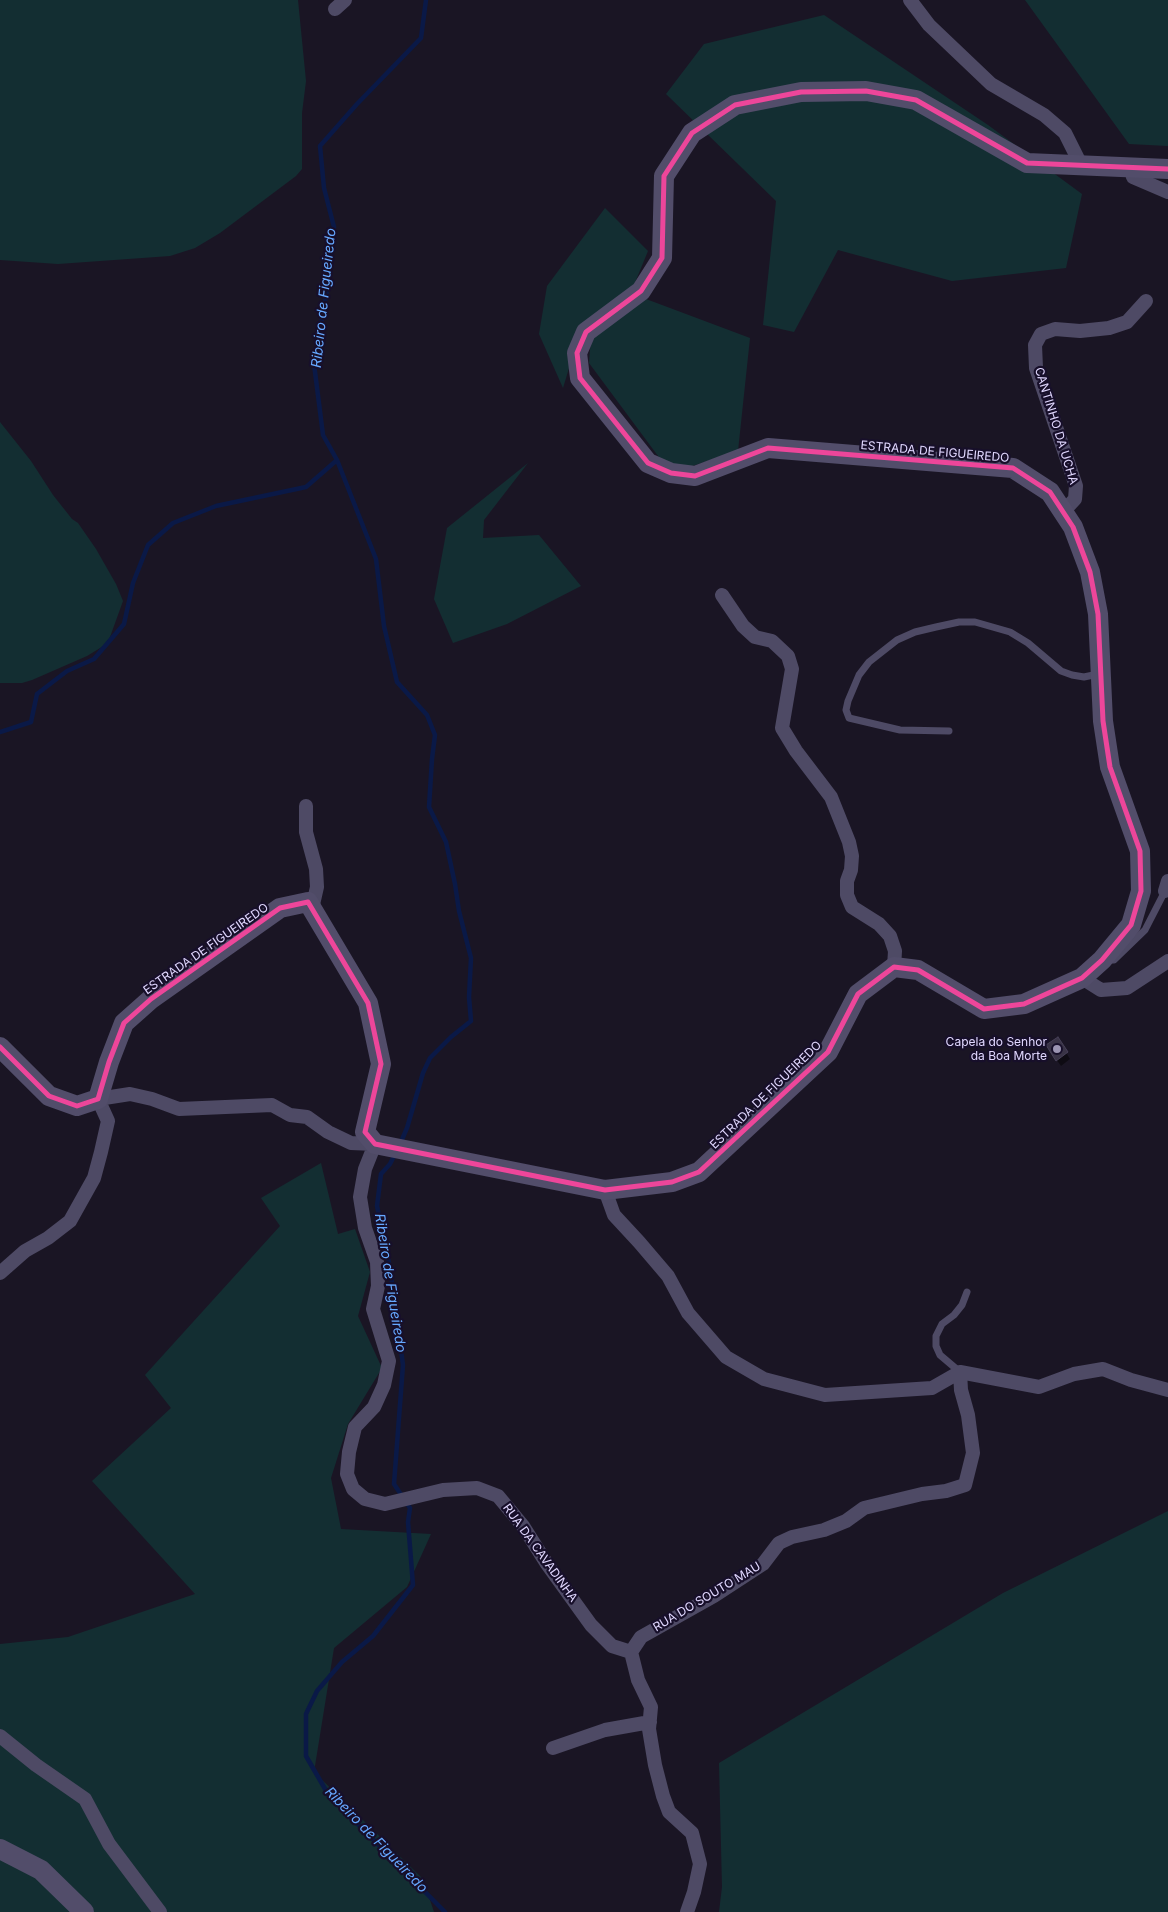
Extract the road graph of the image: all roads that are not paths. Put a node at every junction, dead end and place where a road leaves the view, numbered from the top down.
1 (910, 0) edge
2 (1080, 166) junction
3 (1130, 167) junction
4 (1168, 169) edge
5 (1168, 192) edge
6 (1146, 301) dead end
7 (1063, 512) junction
8 (722, 595) dead end
9 (1101, 674) junction
10 (949, 731) dead end
11 (306, 806) dead end
12 (1166, 886) edge
13 (312, 909) junction
14 (1102, 960) junction
15 (1168, 961) edge
16 (894, 967) junction
17 (1082, 978) junction
18 (0, 1047) edge
19 (98, 1099) junction
20 (381, 1145) junction
21 (605, 1190) junction
22 (0, 1273) edge
23 (967, 1292) dead end
24 (960, 1372) junction
25 (1168, 1390) edge
26 (631, 1652) junction
27 (650, 1722) junction
28 (0, 1736) edge
29 (553, 1748) dead end
30 (0, 1849) edge
31 (84, 1912) edge
32 (160, 1912) edge
33 (687, 1912) edge

1 - 2 street
2 - 3 street, ESTRADA DE FIGUEIREDO
2 - 7 street, ESTRADA DE FIGUEIREDO
3 - 4 street, ESTRADA DE FIGUEIREDO
3 - 5 street
6 - 7 street, CANTINHO DA UCHA
7 - 9 street, ESTRADA DE FIGUEIREDO
8 - 16 street
9 - 10 lane
9 - 14 street, ESTRADA DE FIGUEIREDO
11 - 13 street
12 - 14 lane
13 - 19 street, ESTRADA DE FIGUEIREDO
13 - 20 street
14 - 17 street, ESTRADA DE FIGUEIREDO
15 - 17 street
16 - 17 street, ESTRADA DE FIGUEIREDO
16 - 21 street, ESTRADA DE FIGUEIREDO
18 - 19 street
19 - 20 street
19 - 22 street
20 - 21 street, ESTRADA DE FIGUEIREDO
20 - 26 street, RUA DA CAVADINHA
21 - 24 street
23 - 24 lane
24 - 25 street
24 - 26 street, RUA DO SOUTO MAU
26 - 27 street
27 - 29 street
27 - 33 street
28 - 32 street
30 - 31 street

